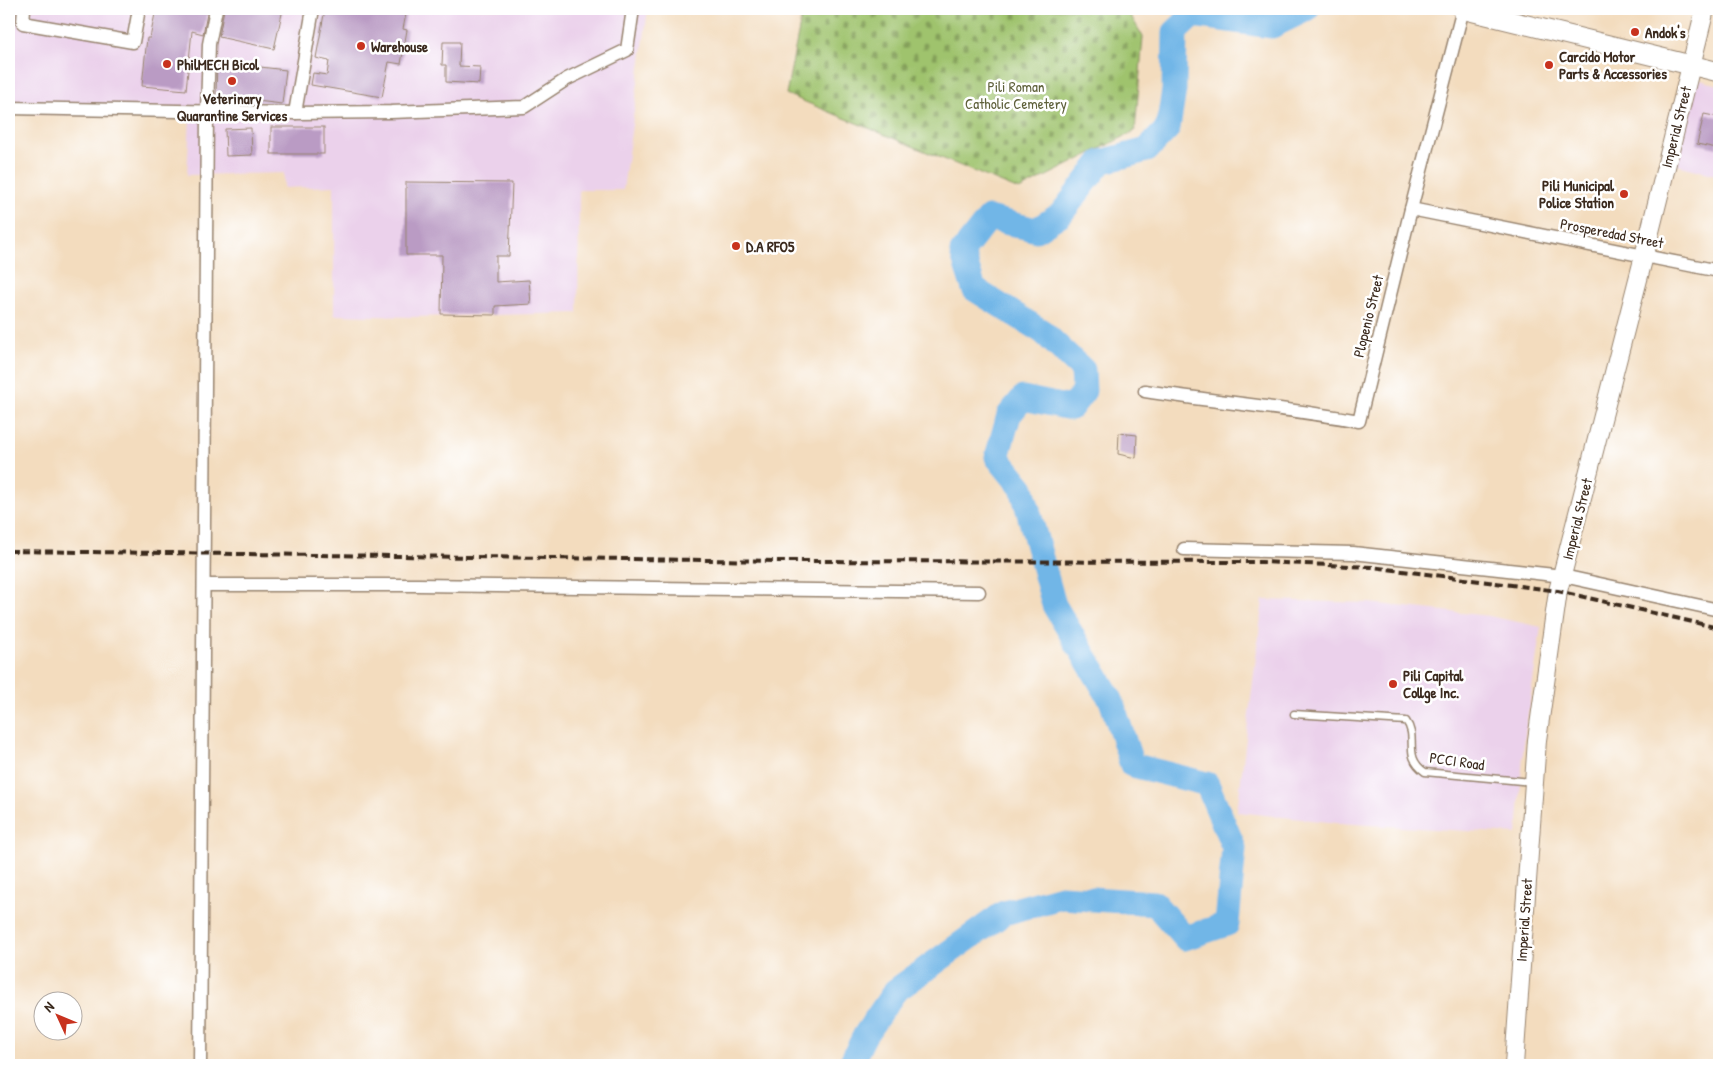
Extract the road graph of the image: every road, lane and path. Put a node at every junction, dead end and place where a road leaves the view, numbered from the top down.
1 (24, 9) edge
2 (139, 9) edge
3 (216, 9) edge
4 (314, 9) edge
5 (632, 9) edge
6 (1462, 9) edge
7 (1705, 9) edge
8 (1691, 66) junction
9 (1719, 72) edge
10 (9, 108) edge
11 (207, 112) junction
12 (295, 113) junction
13 (1411, 209) junction
14 (1644, 256) junction
15 (1719, 272) edge
16 (1145, 391) dead end
17 (1184, 549) dead end
18 (1562, 576) junction
19 (204, 585) junction
20 (979, 592) dead end
21 (1719, 610) edge
22 (1294, 714) dead end
23 (1534, 782) junction
24 (200, 1065) edge
25 (1514, 1065) edge

1 - 2 street
3 - 11 street
4 - 12 street
5 - 12 street
6 - 8 main road
6 - 13 street, Plopenio Street
7 - 8 main road, Imperial Street
8 - 9 main road
8 - 14 main road, Imperial Street
10 - 11 street
11 - 12 street
11 - 19 street
13 - 14 street, Prosperedad Street
13 - 16 street, Plopenio Street
14 - 15 street, Prosperedad Street
14 - 18 main road, Imperial Street
17 - 18 street
18 - 21 street
18 - 23 main road, Imperial Street
19 - 20 street
19 - 24 street
22 - 23 lane, PCCI Road
23 - 25 main road, Imperial Street

